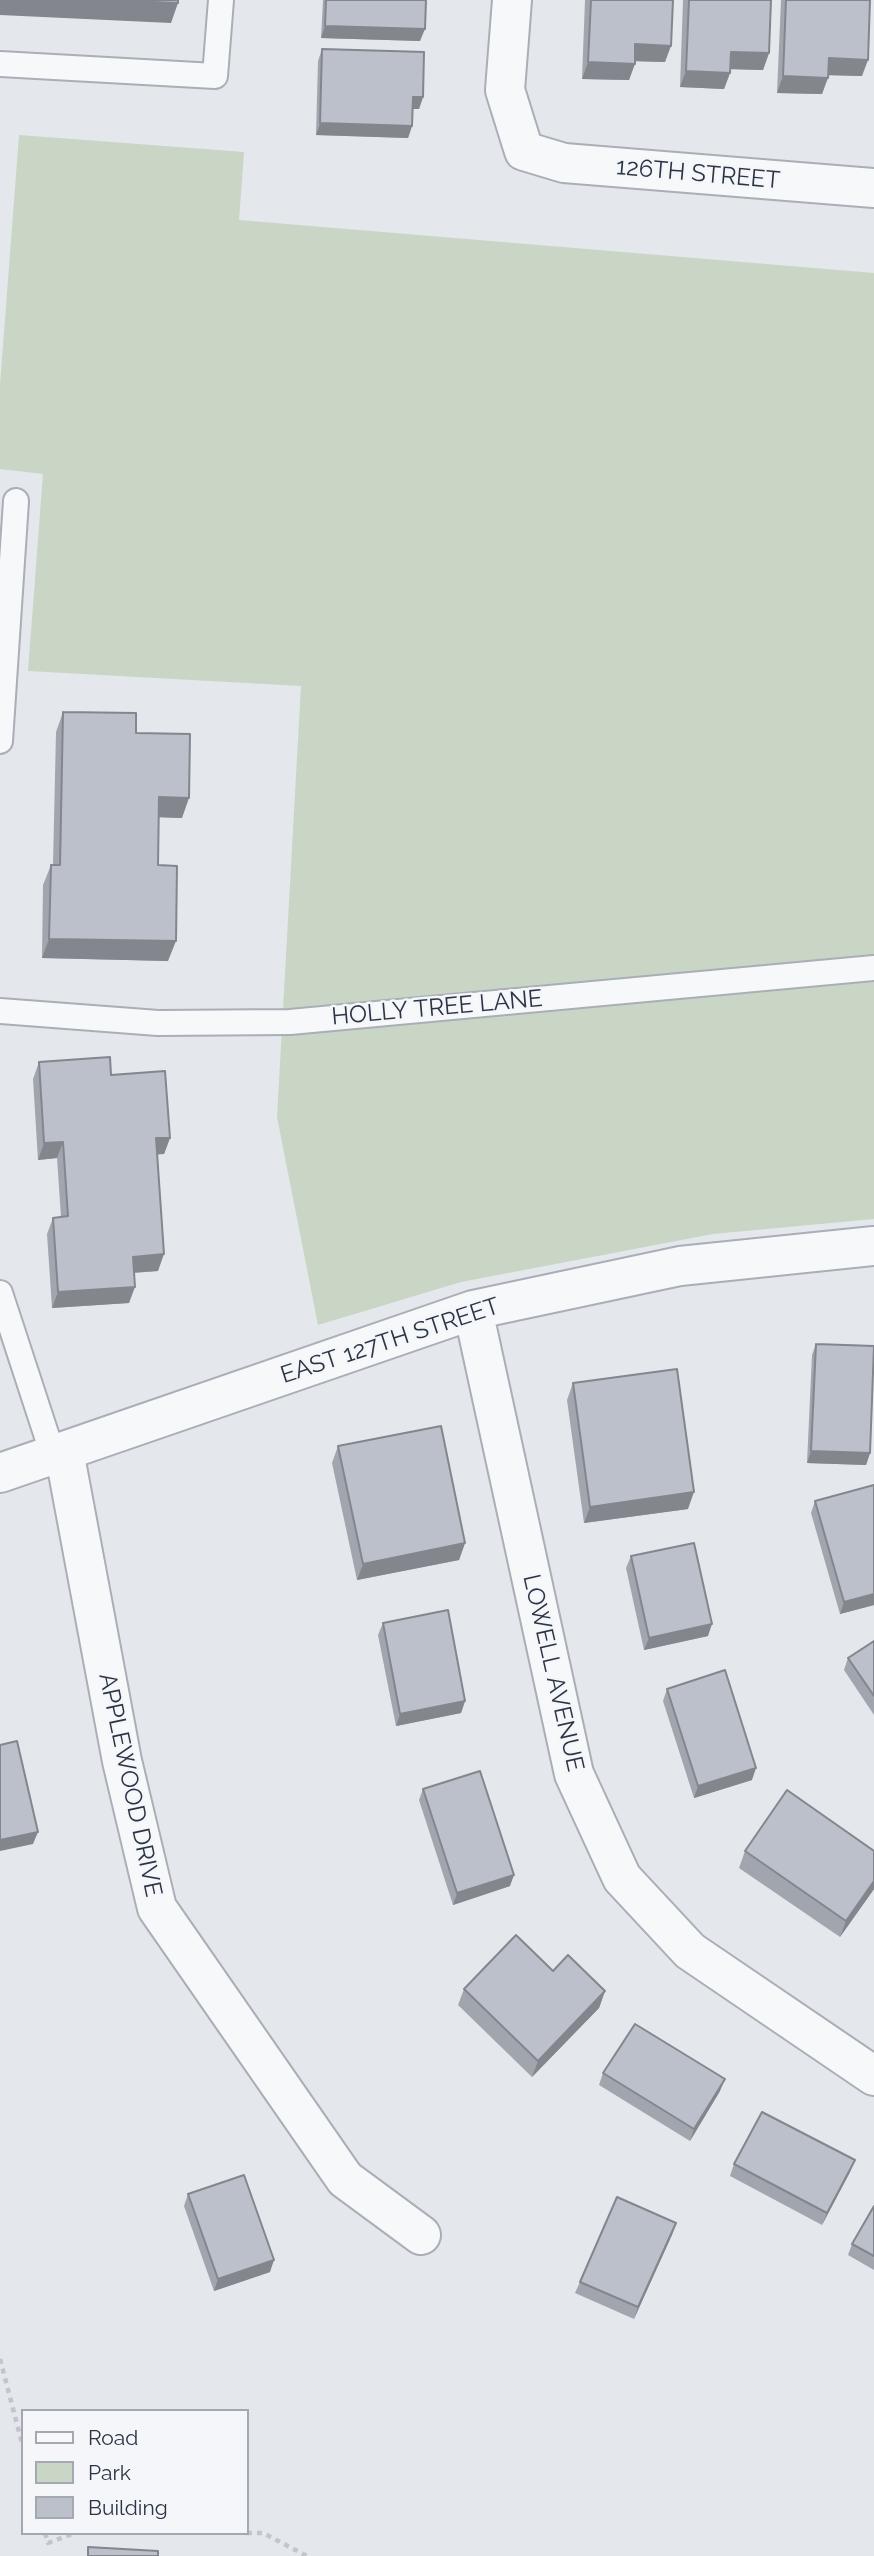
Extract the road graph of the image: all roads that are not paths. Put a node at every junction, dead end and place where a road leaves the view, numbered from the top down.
1 (221, 0) edge
2 (512, 0) edge
3 (0, 64) edge
4 (874, 188) edge
5 (16, 501) dead end
6 (0, 741) edge
7 (874, 968) edge
8 (0, 1011) edge
9 (874, 1246) edge
10 (0, 1293) edge
11 (473, 1310) junction
12 (58, 1453) junction
13 (0, 1474) edge
14 (870, 2065) edge
15 (421, 2235) dead end

1 - 3 lane
2 - 4 street, 126TH STREET
5 - 6 lane
7 - 8 lane, HOLLY TREE LANE
9 - 11 street, EAST 127TH STREET
10 - 12 lane
11 - 12 street, EAST 127TH STREET
11 - 14 street, LOWELL AVENUE
12 - 13 street, EAST 127TH STREET
12 - 15 street, APPLEWOOD DRIVE

